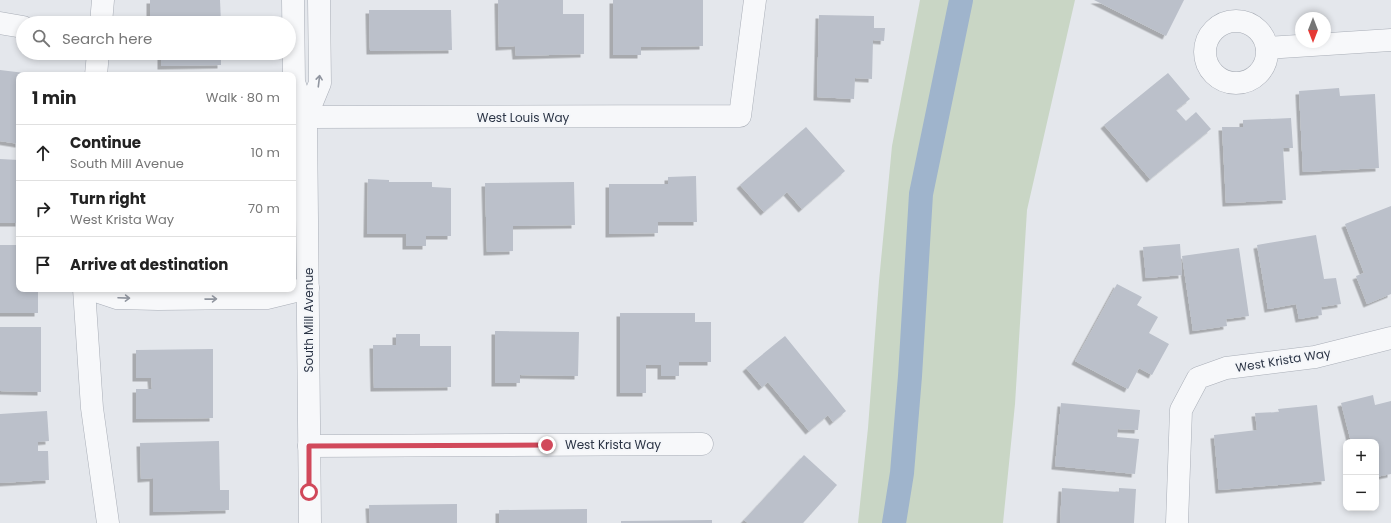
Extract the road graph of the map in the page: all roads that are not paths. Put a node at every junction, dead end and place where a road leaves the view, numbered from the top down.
1 (104, 0) edge
2 (293, 0) edge
3 (319, 0) edge
4 (755, 0) edge
5 (102, 16) edge
6 (293, 16) edge
7 (0, 23) edge
8 (16, 26) edge
9 (1391, 40) edge
10 (1267, 48) dead end
11 (97, 60) edge
12 (294, 60) edge
13 (96, 72) edge
14 (294, 72) edge
15 (296, 88) edge
16 (306, 118) junction
17 (300, 285) edge
18 (84, 292) edge
19 (99, 292) edge
20 (282, 292) edge
21 (182, 294) edge
22 (1391, 338) edge
23 (702, 444) dead end
24 (309, 446) junction
25 (108, 523) edge
26 (310, 523) edge
27 (1176, 523) edge

1 - 5 street
2 - 6 street, South Mill Avenue
16 -> 3 street, South Mill Avenue
4 - 16 street, West Louis Way
7 - 8 street
9 - 10 street
11 - 13 street
12 - 14 street, South Mill Avenue
15 - 16 street, South Mill Avenue
16 - 17 street, South Mill Avenue
17 - 24 street, South Mill Avenue
18 - 25 street
19 -> 21 street
21 -> 20 street
22 - 27 street, West Krista Way
23 - 24 street, West Krista Way
24 - 26 street, South Mill Avenue

